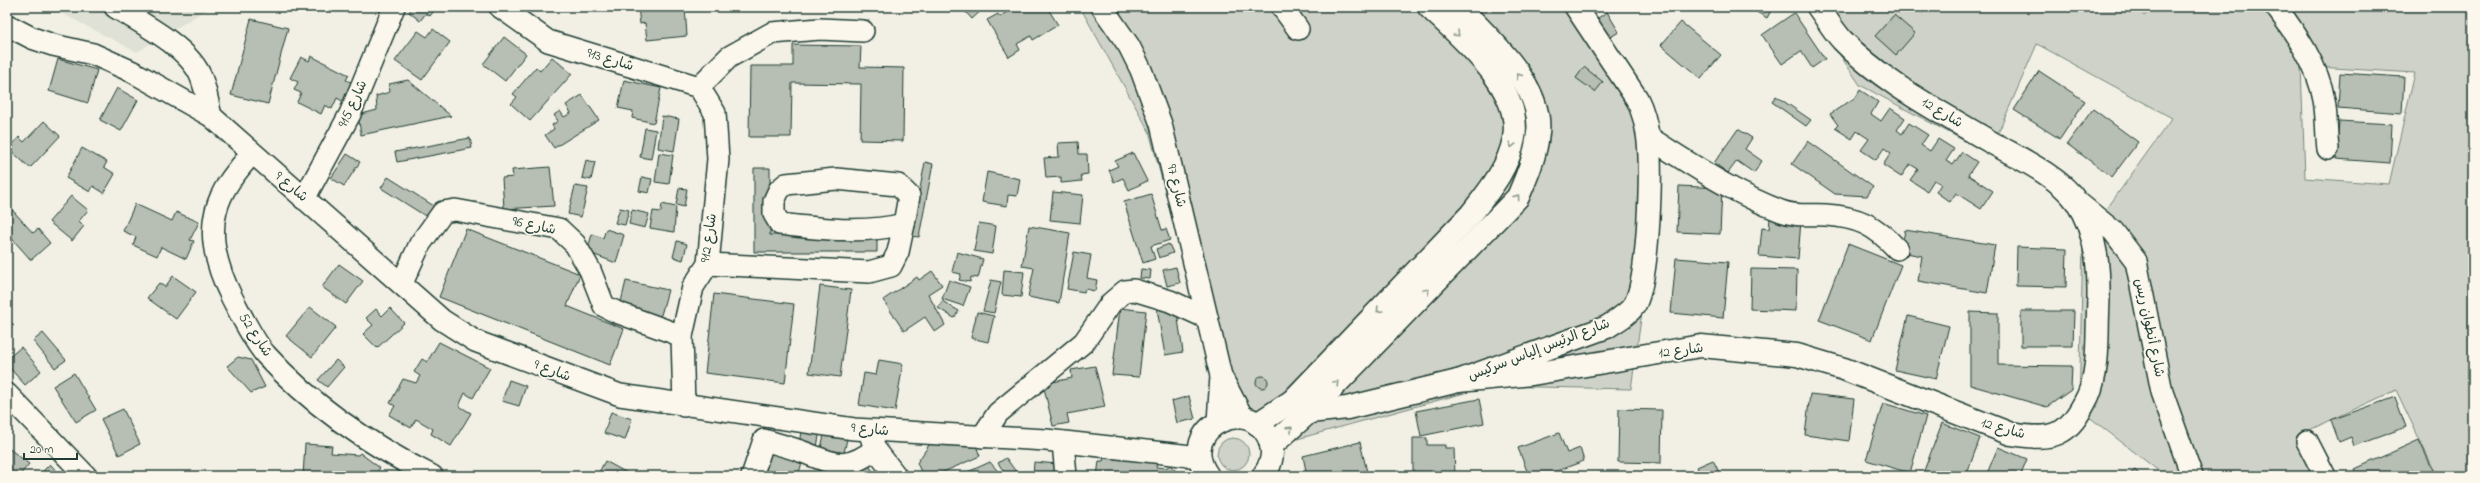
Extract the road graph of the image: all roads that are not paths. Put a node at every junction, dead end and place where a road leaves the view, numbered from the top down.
1 (115, 7) edge
2 (394, 7) edge
3 (500, 7) edge
4 (1102, 7) edge
5 (1282, 7) edge
6 (1429, 7) edge
7 (1459, 7) edge
8 (1576, 7) edge
9 (1818, 7) edge
10 (2276, 7) edge
11 (7, 24) edge
12 (1298, 29) dead end
13 (863, 32) dead end
14 (699, 87) junction
15 (211, 116) junction
16 (1648, 137) junction
17 (2328, 149) dead end
18 (252, 153) junction
19 (304, 198) junction
20 (2075, 200) junction
21 (904, 224) junction
22 (1897, 249) dead end
23 (708, 264) junction
24 (402, 283) junction
25 (1207, 318) junction
26 (682, 336) junction
27 (1221, 376) junction
28 (1458, 381) junction
29 (7, 394) edge
30 (684, 406) junction
31 (1300, 406) junction
32 (1250, 421) junction
33 (1218, 422) junction
34 (899, 433) junction
35 (982, 437) junction
36 (2307, 441) dead end
37 (1063, 442) junction
38 (1271, 446) junction
39 (882, 455) edge
40 (1204, 467) edge
41 (1266, 475) edge
42 (86, 476) edge
43 (432, 476) edge
44 (752, 476) edge
45 (1066, 476) edge
46 (2192, 476) edge
47 (2325, 476) edge

1 - 15 street
2 - 19 street, شارع 915
3 - 14 street, شارع 913
4 - 25 street, شارع 97
5 - 12 street
6 -> 31 main road
31 -> 7 main road
8 - 16 main road, شارع الرئيس إلياس سركيس
9 - 20 main road, شارع 12
10 - 17 street
11 - 15 street, شارع 9
13 - 14 street
14 - 23 street, شارع 912
15 - 18 street, شارع 9
16 - 22 street
16 - 28 main road, شارع الرئيس إلياس سركيس
18 - 19 street, شارع 9
18 - 43 street, شارع 52
19 - 24 street, شارع 9
20 - 28 main road, شارع 12
20 - 46 street, شارع أنطوان ريس
21 - 21 street
21 - 23 street
23 - 26 street, شارع 912
24 - 26 street, شارع 96
24 - 30 street, شارع 9
25 - 27 street, شارع 97
25 - 35 street
26 - 30 street, شارع 912
27 - 32 street, شارع 97
27 - 33 street, شارع 97
28 - 31 main road, شارع الرئيس إلياس سركيس
29 - 42 street
30 - 39 street, شارع 9
31 - 32 main road
38 -> 31 main road
32 - 33 main road
32 - 38 main road
33 - 40 main road
34 - 35 street, شارع 9
34 - 39 street, شارع 9
34 - 39 street
35 - 37 street, شارع 9
36 - 47 street
37 - 40 street, شارع 9
37 - 45 street
38 - 41 main road
39 - 44 street

